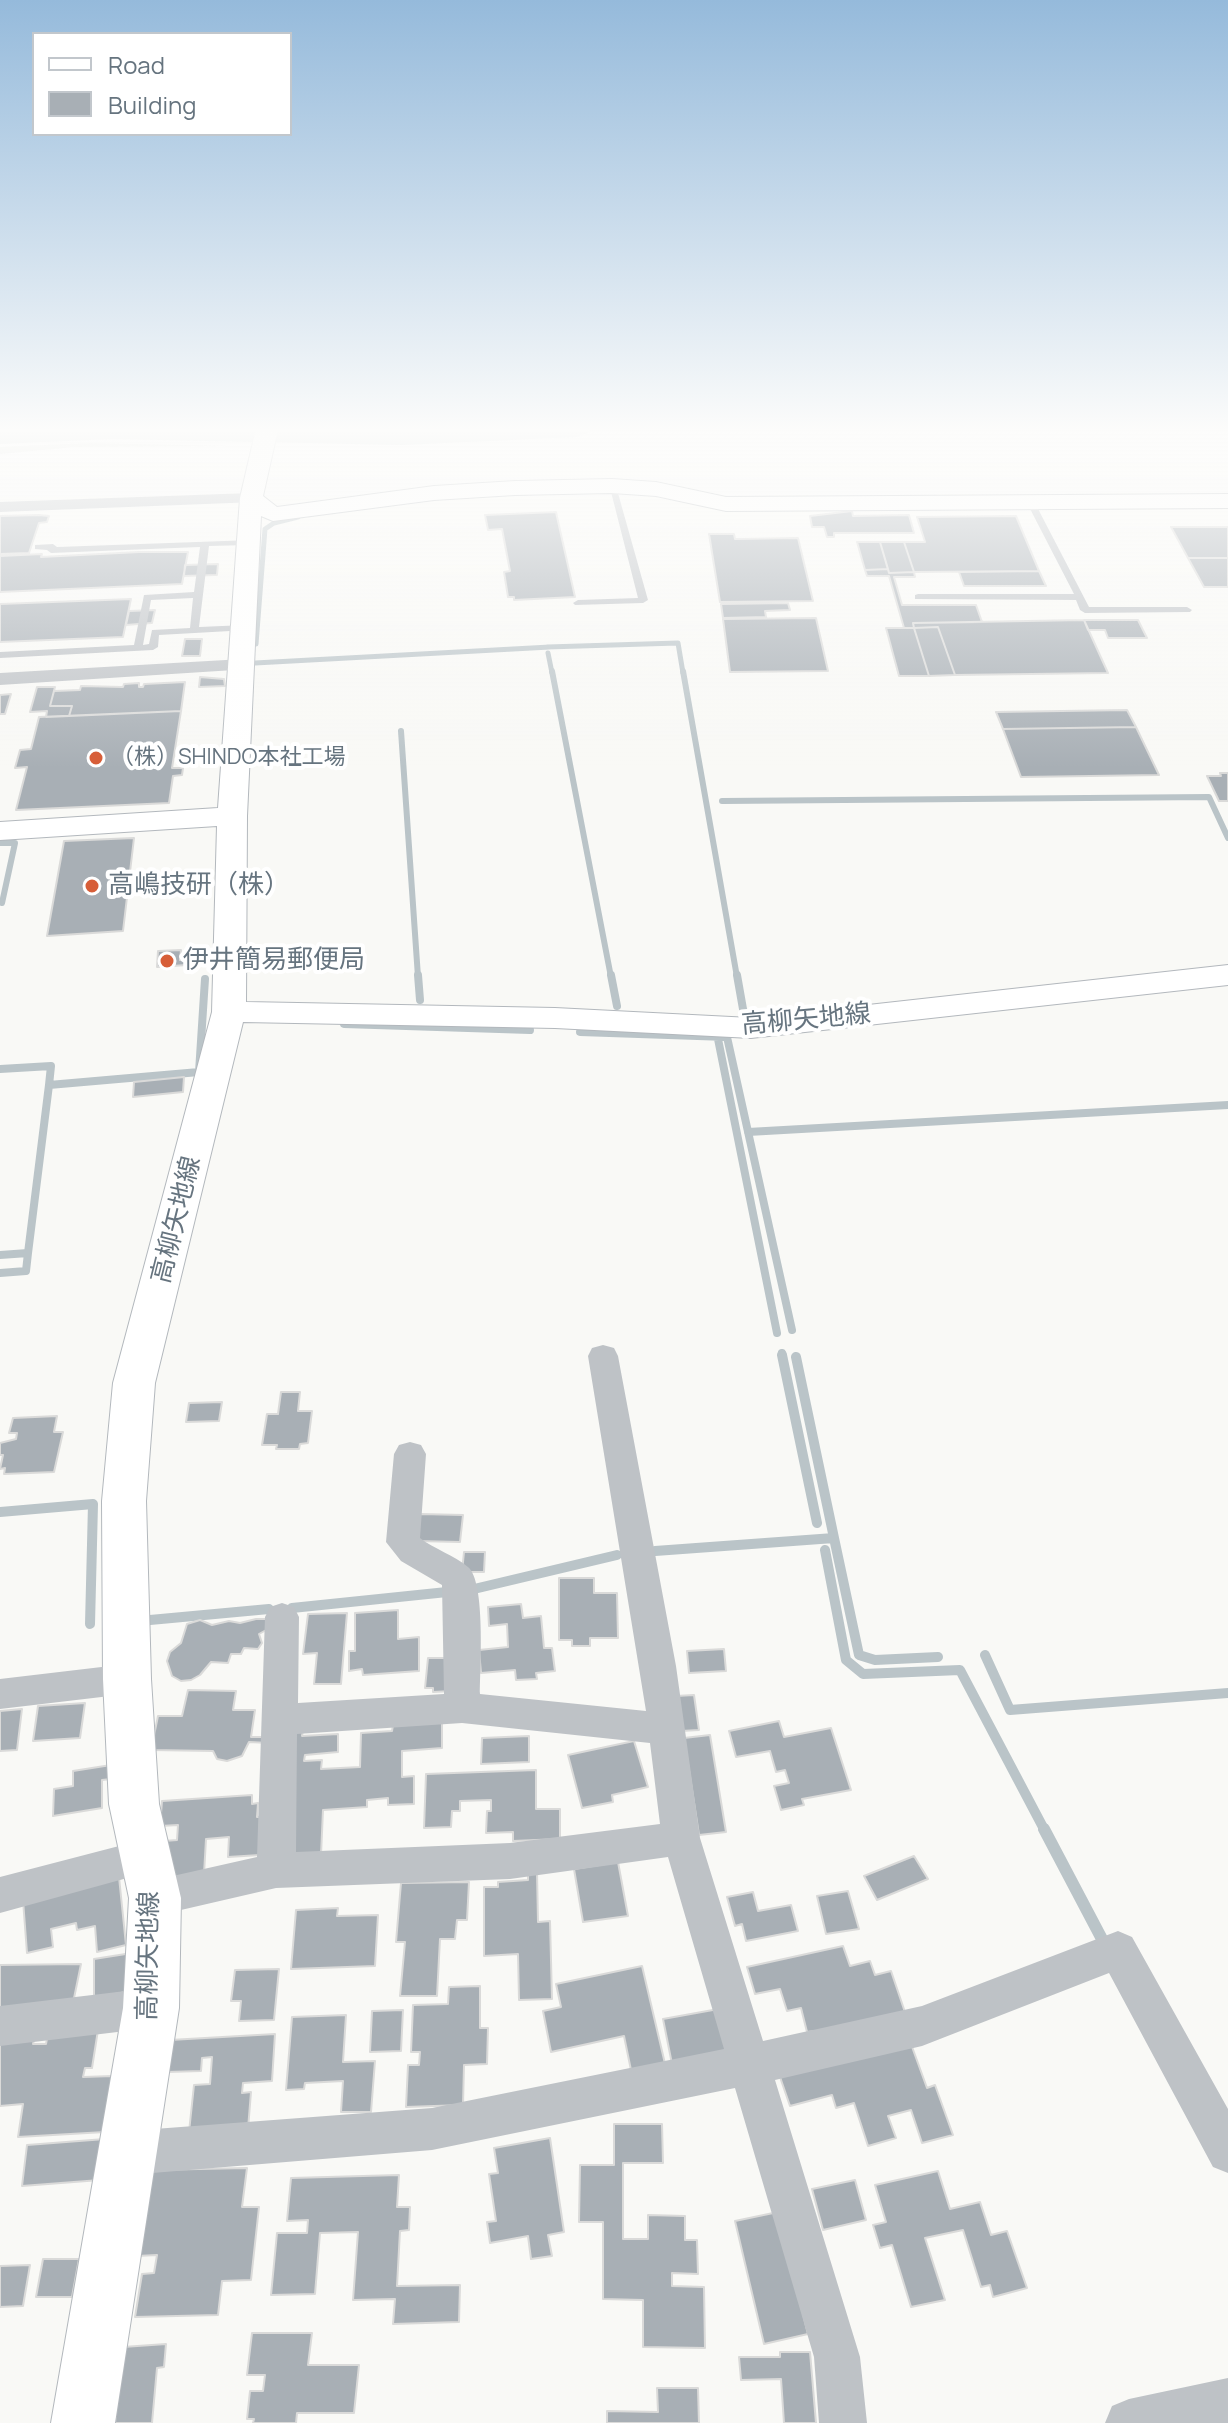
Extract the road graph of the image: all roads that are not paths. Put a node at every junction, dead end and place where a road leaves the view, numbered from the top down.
1 (247, 542) edge
2 (249, 542) edge
3 (627, 542) edge
4 (1051, 542) edge
5 (205, 544) junction
6 (38, 547) dead end
7 (198, 595) junction
8 (918, 597) dead end
9 (1080, 597) junction
10 (578, 603) dead end
11 (1187, 610) dead end
12 (245, 628) junction
13 (194, 630) junction
14 (138, 648) junction
15 (0, 655) edge
16 (243, 665) junction
17 (0, 679) edge
18 (232, 816) junction
19 (0, 831) edge
20 (1228, 975) edge
21 (229, 1012) junction
22 (603, 1356) dead end
23 (410, 1454) dead end
24 (282, 1617) dead end
25 (127, 1679) junction
26 (0, 1694) edge
27 (462, 1708) junction
28 (280, 1720) junction
29 (666, 1729) junction
30 (681, 1838) junction
31 (276, 1870) junction
32 (150, 1878) junction
33 (0, 1895) edge
34 (151, 2008) junction
35 (0, 2026) edge
36 (749, 2065) junction
37 (1228, 2152) edge
38 (128, 2153) junction
39 (1228, 2401) edge
40 (83, 2423) edge
41 (843, 2423) edge
42 (1129, 2423) edge

1 - 5 lane
2 - 12 street
3 - 10 lane
4 - 9 lane
5 - 6 lane
5 - 7 lane
7 - 13 lane
7 - 14 lane
8 - 9 lane
9 - 11 lane
12 - 13 lane
12 - 16 street
13 - 14 lane
14 - 15 lane
16 - 17 street
16 - 18 street
18 - 19 street
18 - 21 street
20 - 21 street, 高柳矢地線
21 - 25 street, 高柳矢地線
22 - 29 street
23 - 27 street
24 - 28 street
25 - 26 street
25 - 32 street, 高柳矢地線
27 - 28 street
27 - 29 street
28 - 31 street
29 - 30 street
30 - 31 street
30 - 36 street
31 - 32 street
32 - 33 street
32 - 34 street, 高柳矢地線
34 - 35 street
34 - 38 street, 高柳矢地線
36 - 37 street
36 - 38 street
36 - 41 street
38 - 40 street, 高柳矢地線
39 - 42 street

